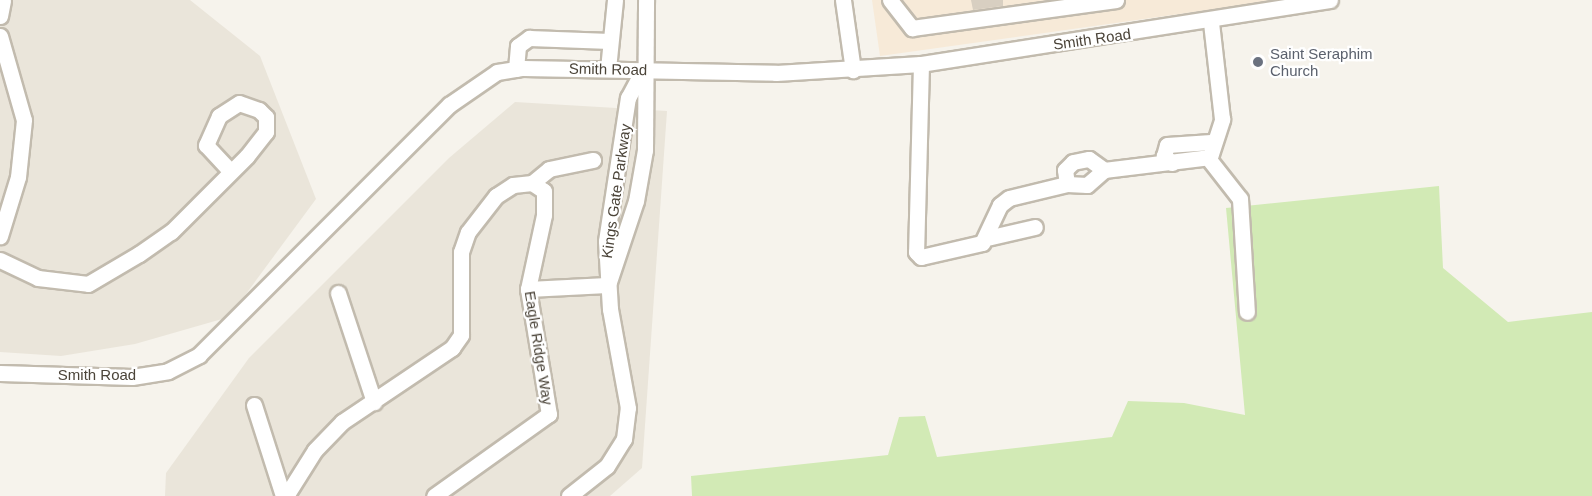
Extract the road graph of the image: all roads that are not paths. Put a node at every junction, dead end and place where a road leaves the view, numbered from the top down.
1 (3, 0) edge
2 (615, 0) edge
3 (646, 0) edge
4 (843, 0) edge
5 (890, 0) edge
6 (1116, 0) edge
7 (1330, 0) edge
8 (0, 16) edge
9 (1211, 22) junction
10 (0, 36) edge
11 (610, 41) junction
12 (921, 64) junction
13 (516, 69) junction
14 (608, 69) junction
15 (643, 70) junction
16 (853, 70) junction
17 (1211, 142) junction
18 (1208, 159) junction
19 (593, 160) dead end
20 (1172, 163) junction
21 (230, 171) junction
22 (1104, 171) junction
23 (532, 183) junction
24 (1067, 184) junction
25 (1035, 227) dead end
26 (0, 236) edge
27 (987, 238) junction
28 (0, 260) edge
29 (608, 285) junction
30 (528, 289) junction
31 (338, 293) dead end
32 (1247, 312) dead end
33 (0, 373) edge
34 (374, 402) junction
35 (254, 405) dead end
36 (284, 496) edge
37 (434, 496) edge
38 (569, 496) edge

1 - 8 street
2 - 11 street
3 - 15 street
4 - 16 street
5 - 6 street
7 - 9 street, Smith Road
9 - 12 street, Smith Road
9 - 17 street
10 - 26 street
11 - 13 street
11 - 14 street
12 - 16 street, Smith Road
12 - 27 street
13 - 14 street, Smith Road
13 - 33 street, Smith Road
14 - 15 street, Smith Road
15 - 16 street, Smith Road
15 - 29 street, Kings Gate Parkway
15 - 29 street, Kings Gate Parkway
17 - 18 street
17 - 20 street
18 - 20 street
18 - 32 street
19 - 23 street
20 - 22 street
21 - 21 street
21 - 28 street
22 - 24 street
22 - 24 street
23 - 30 street, Eagle Ridge Way
23 - 34 street
24 - 27 street
25 - 27 street
29 - 30 street, Eagle Ridge Way
29 - 38 street, Kings Gate Parkway
30 - 37 street, Eagle Ridge Way
31 - 34 street
34 - 36 street
35 - 36 street

